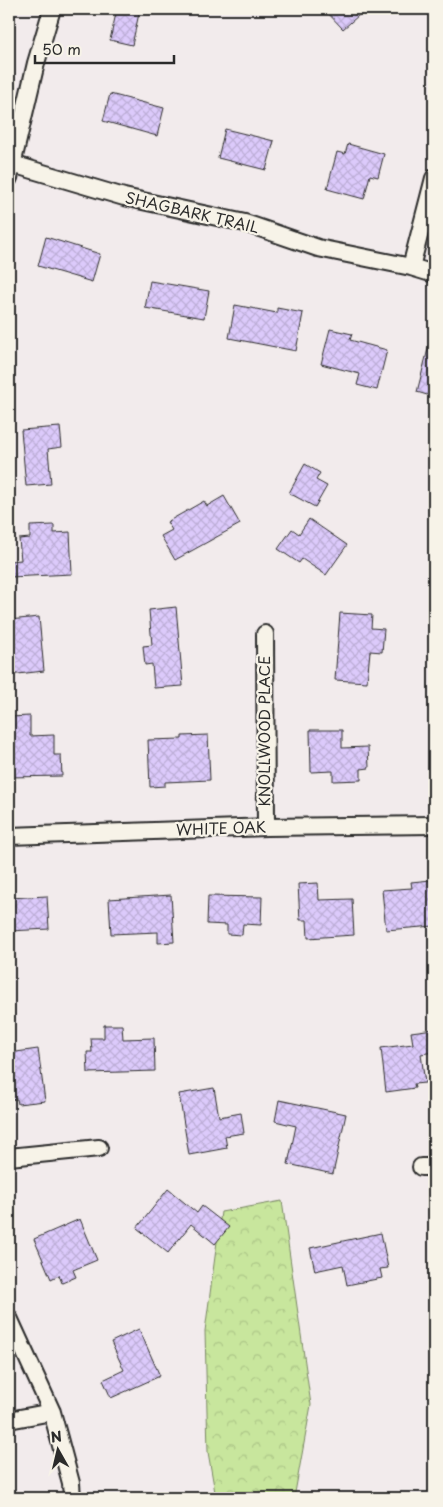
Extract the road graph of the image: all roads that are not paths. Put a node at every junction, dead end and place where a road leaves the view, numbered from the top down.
1 (52, 9) edge
2 (10, 169) edge
3 (434, 178) edge
4 (411, 267) junction
5 (434, 274) edge
6 (265, 634) dead end
7 (434, 825) edge
8 (266, 827) junction
9 (9, 836) edge
10 (98, 1148) dead end
11 (9, 1157) edge
12 (9, 1318) edge
13 (52, 1412) junction
14 (9, 1420) edge
15 (72, 1498) edge

1 - 2 street
2 - 4 street, SHAGBARK TRAIL
3 - 4 street
4 - 5 street, SHAGBARK TRAIL
6 - 8 street, KNOLLWOOD PLACE
7 - 8 street, WHITE OAK
8 - 9 street, WHITE OAK
10 - 11 street
12 - 13 street
13 - 14 street
13 - 15 street

